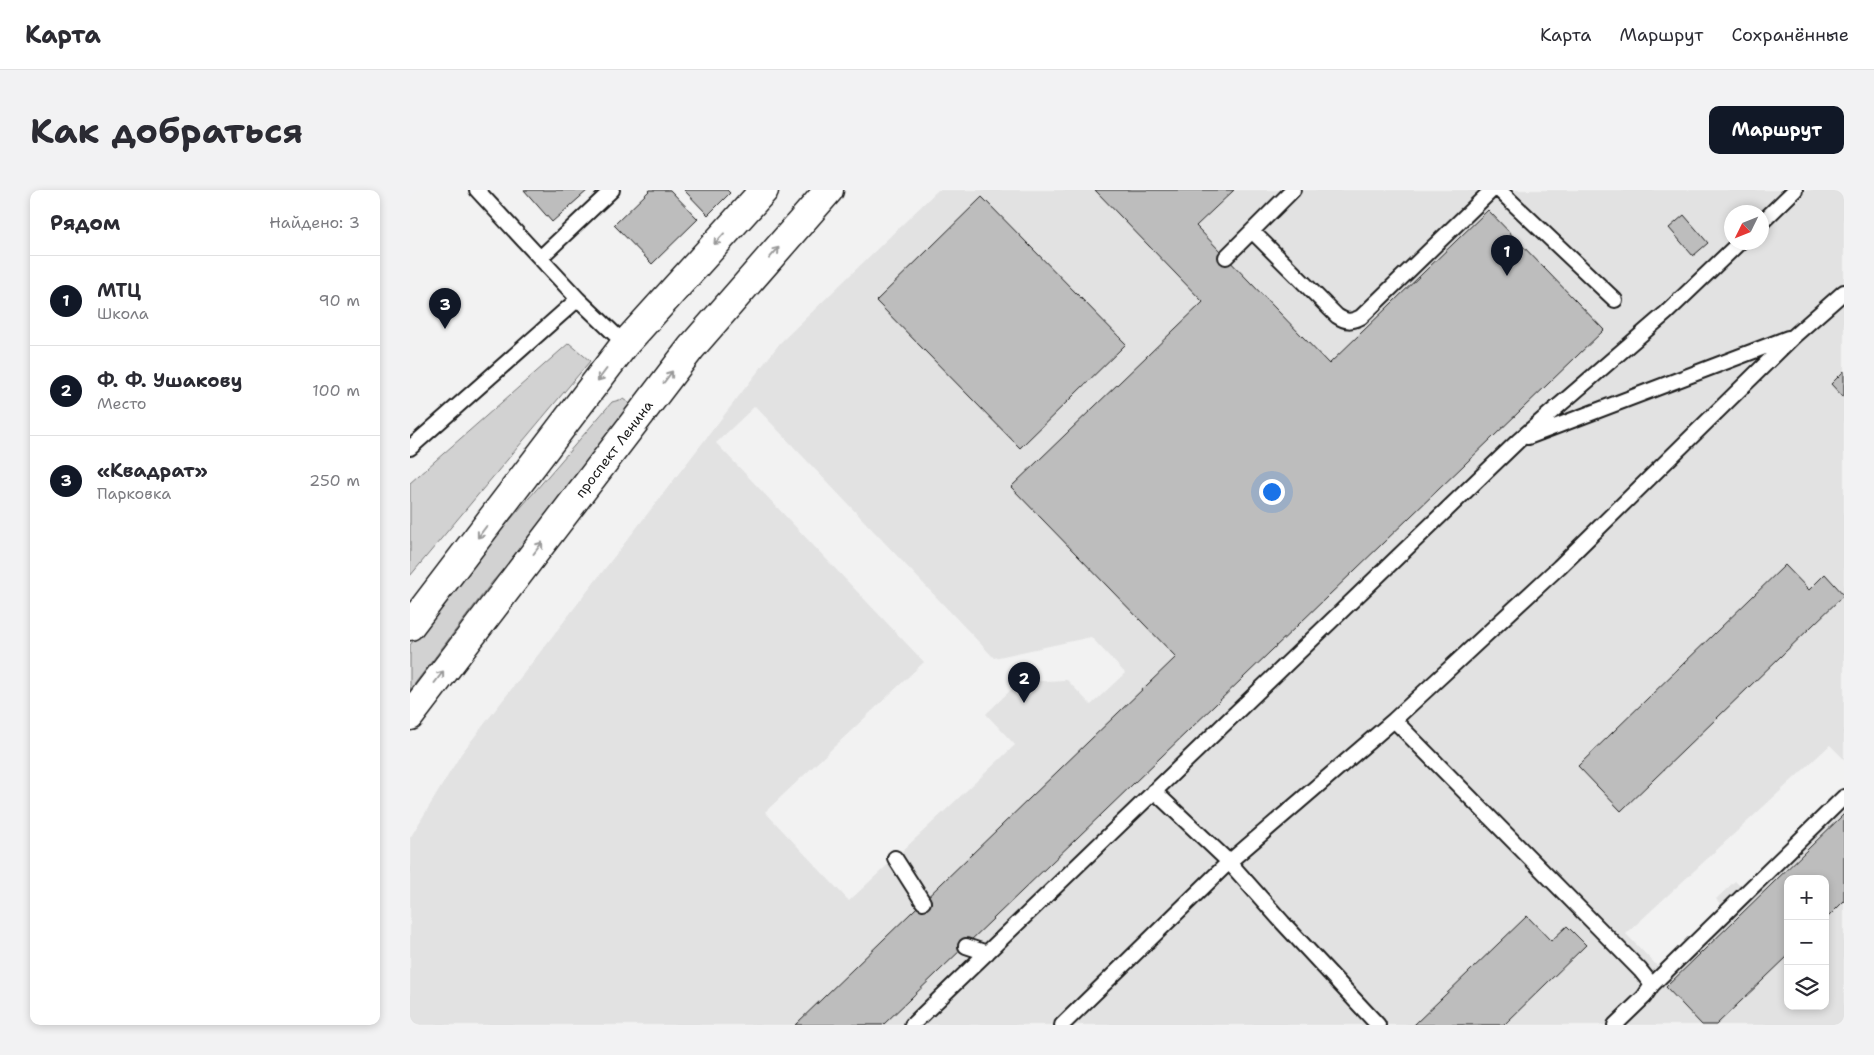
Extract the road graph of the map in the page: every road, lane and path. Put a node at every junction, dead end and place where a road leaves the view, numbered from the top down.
1 (477, 190) edge
2 (612, 190) edge
3 (829, 190) edge
4 (1293, 190) edge
5 (1492, 190) edge
6 (1499, 190) edge
7 (1795, 190) edge
8 (758, 192) edge
9 (1769, 215) edge
10 (1252, 231) junction
11 (1732, 250) edge
12 (1226, 257) dead end
13 (540, 258) junction
14 (1844, 292) edge
15 (578, 299) junction
16 (1615, 300) dead end
17 (1794, 336) junction
18 (626, 344) junction
19 (1518, 441) junction
20 (410, 448) edge
21 (410, 626) edge
22 (411, 713) edge
23 (1394, 720) junction
24 (1154, 790) junction
25 (1844, 797) edge
26 (896, 858) dead end
27 (1230, 862) junction
28 (923, 902) dead end
29 (966, 946) dead end
30 (987, 953) junction
31 (1652, 985) junction
32 (912, 1025) edge
33 (1062, 1025) edge
34 (1378, 1025) edge
35 (1615, 1025) edge

1 - 13 lane
2 - 13 lane
22 -> 3 street, проспект Ленина
4 - 10 lane
5 - 10 lane
6 - 16 lane
7 - 9 lane
8 -> 18 street
10 - 12 lane
11 - 19 lane
13 - 15 lane
14 - 17 lane
15 - 18 lane
15 - 20 lane
17 - 19 lane
17 - 23 lane
18 -> 21 street
19 - 24 lane
23 - 27 lane
23 - 31 lane
24 - 27 lane
24 - 30 lane
25 - 31 lane
26 - 28 lane
27 - 33 lane
27 - 34 lane
29 - 30 lane
30 - 32 lane
31 - 35 lane

